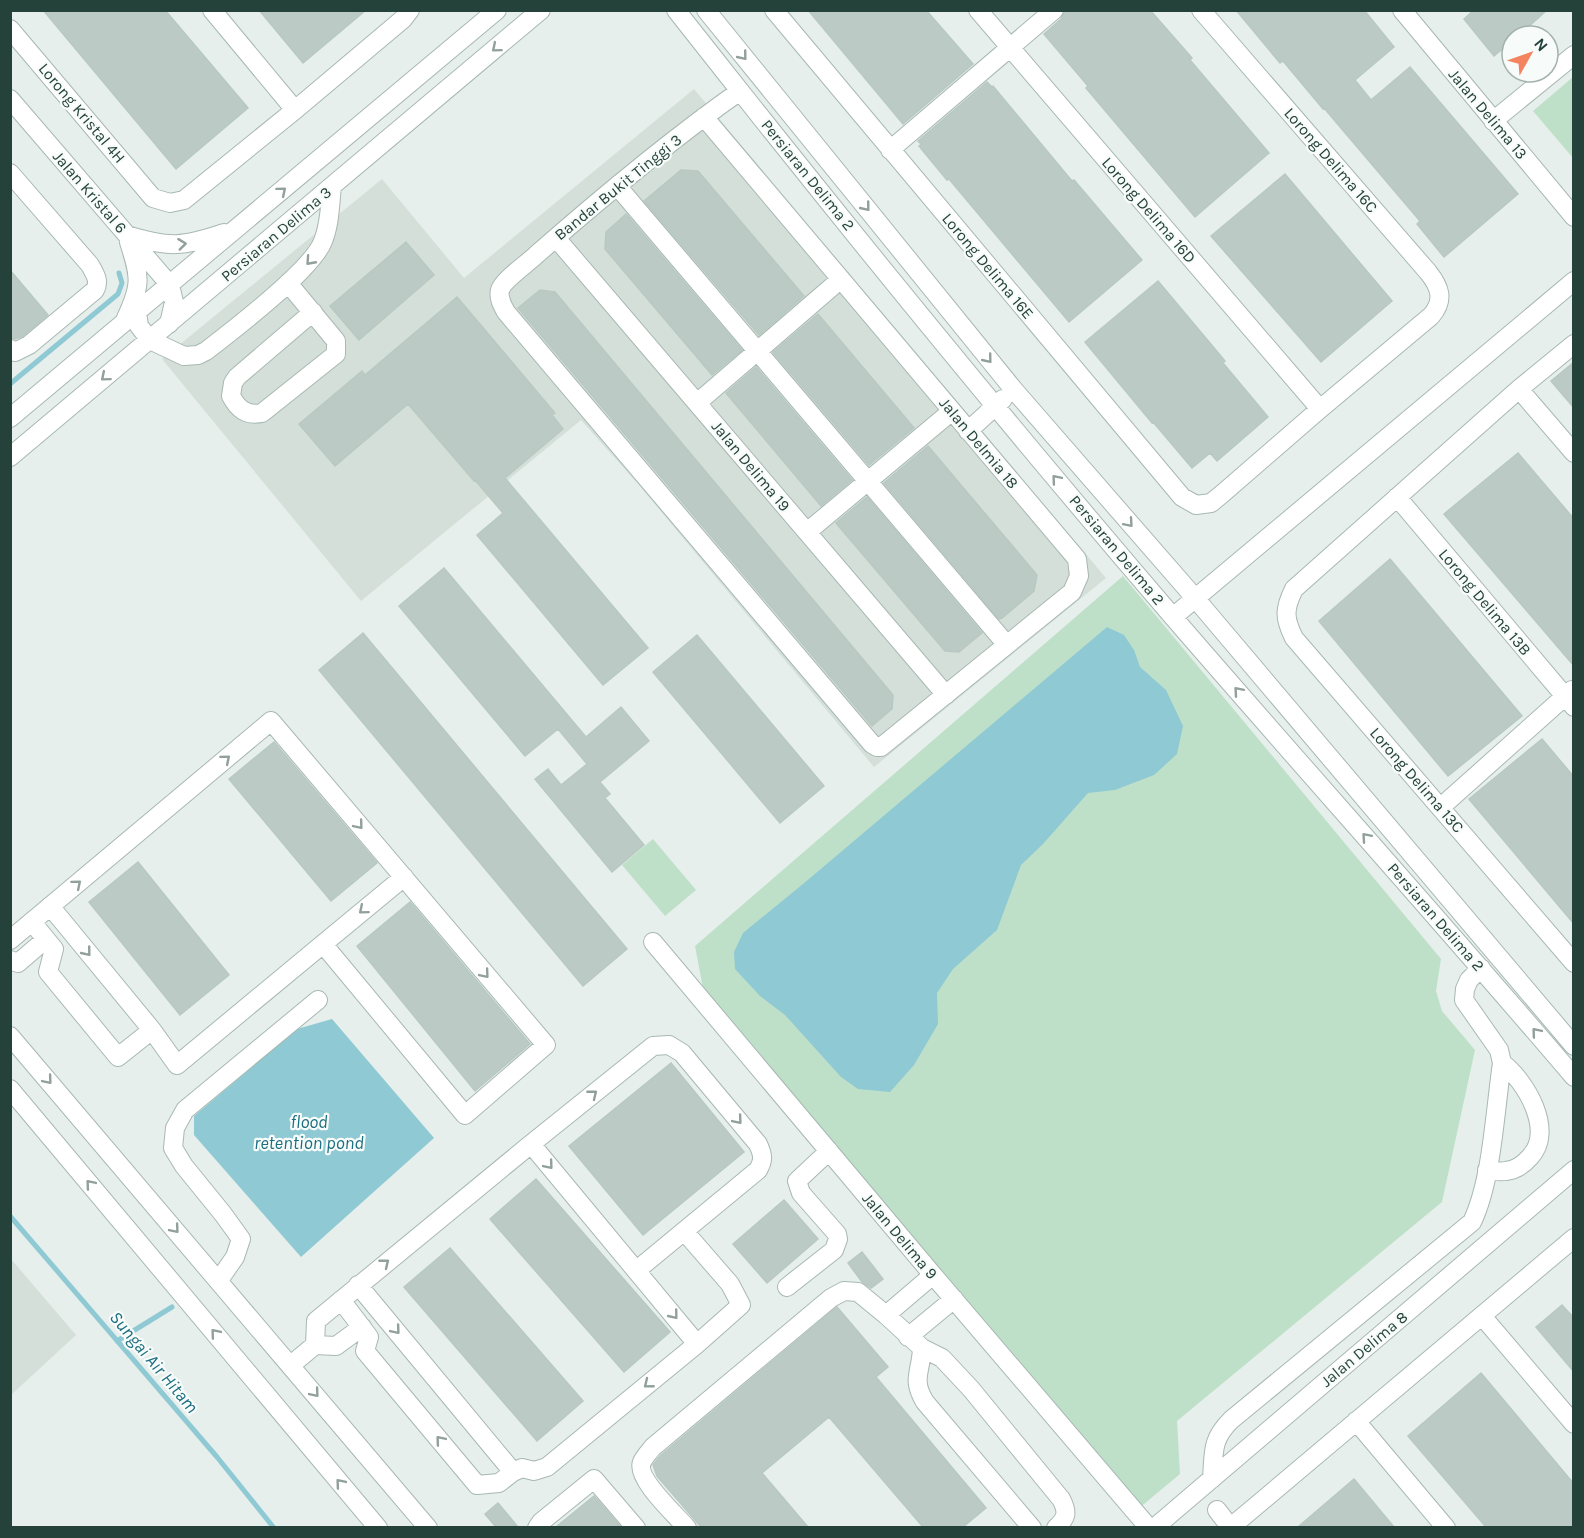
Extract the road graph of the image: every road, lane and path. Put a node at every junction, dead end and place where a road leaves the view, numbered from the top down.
1 (213, 10) edge
2 (497, 10) edge
3 (541, 10) edge
4 (676, 10) edge
5 (706, 10) edge
6 (774, 10) edge
7 (978, 10) edge
8 (1054, 10) edge
9 (1201, 10) edge
10 (1402, 10) edge
11 (406, 15) edge
12 (10, 29) edge
13 (1010, 48) junction
14 (1574, 55) edge
15 (740, 91) junction
16 (10, 99) edge
17 (295, 110) junction
18 (704, 117) junction
19 (1493, 121) junction
20 (890, 150) junction
21 (10, 173) edge
22 (332, 186) junction
23 (618, 187) junction
24 (1574, 217) edge
25 (237, 228) junction
26 (127, 234) junction
27 (556, 238) junction
28 (841, 279) junction
29 (1574, 281) edge
30 (217, 283) junction
31 (288, 283) junction
32 (170, 285) junction
33 (137, 312) junction
34 (314, 312) junction
35 (123, 324) junction
36 (169, 324) junction
37 (150, 339) junction
38 (1574, 344) edge
39 (10, 349) edge
40 (758, 351) junction
41 (1519, 389) junction
42 (1014, 390) junction
43 (697, 403) junction
44 (994, 406) junction
45 (1320, 409) junction
46 (952, 411) junction
47 (10, 418) edge
48 (968, 431) junction
49 (1574, 453) edge
50 (10, 457) edge
51 (868, 481) junction
52 (1397, 497) junction
53 (807, 532) junction
54 (1195, 598) junction
55 (1173, 616) junction
56 (1007, 645) junction
57 (946, 695) junction
58 (1571, 698) edge
59 (886, 744) joint
60 (1441, 807) junction
61 (404, 877) junction
62 (50, 906) junction
63 (32, 922) junction
64 (46, 939) junction
65 (10, 940) edge
66 (653, 942) dead end
67 (323, 944) junction
68 (10, 960) edge
69 (1574, 963) edge
70 (1481, 968) junction
71 (318, 1000) dead end
72 (152, 1030) junction
73 (10, 1036) edge
74 (1574, 1047) edge
75 (1502, 1064) junction
76 (1574, 1077) edge
77 (10, 1089) edge
78 (531, 1144) junction
79 (829, 1151) junction
80 (1487, 1170) junction
81 (1574, 1170) edge
82 (684, 1231) junction
83 (1574, 1238) edge
84 (637, 1270) junction
85 (933, 1275) junction
86 (219, 1280) junction
87 (358, 1285) junction
88 (787, 1287) dead end
89 (954, 1299) junction
90 (341, 1300) junction
91 (886, 1315) junction
92 (1482, 1316) junction
93 (362, 1327) junction
94 (915, 1342) junction
95 (697, 1344) junction
96 (315, 1345) junction
97 (291, 1365) junction
98 (1356, 1422) junction
99 (1574, 1424) edge
100 (513, 1472) junction
101 (1212, 1479) junction
102 (1217, 1510) dead end
103 (378, 1527) edge
104 (428, 1527) edge
105 (537, 1527) edge
106 (636, 1527) edge
107 (687, 1527) edge
108 (1032, 1527) edge
109 (1056, 1527) edge
110 (1149, 1527) edge
111 (1154, 1527) edge
112 (1231, 1527) edge
113 (1446, 1527) edge

1 - 17 street
25 -> 2 street, Persiaran Delima 3
3 -> 22 street, Persiaran Delima 3
4 - 15 street, Persiaran Delima 2
5 -> 42 street, Persiaran Delima 2
6 - 20 street, Lorong Delima 16E
7 - 13 street, Lorong Delima 16D
8 - 13 street
9 - 45 street, Lorong Delima 16C
10 - 19 street, Jalan Delima 13
11 - 17 street
12 - 17 street, Lorong Kristal 4H
13 - 20 street
13 - 45 street, Lorong Delima 16D
14 - 19 street
15 - 18 street, Bandar Bukit Tinggi 3
15 - 44 street, Persiaran Delima 2
16 - 26 street, Jalan Kristal 6
18 - 23 street, Bandar Bukit Tinggi 3
18 - 28 street, Jalan Delmia 18
19 - 24 street, Jalan Delima 13
20 - 45 street, Lorong Delima 16E
21 - 39 street
22 - 30 street, Persiaran Delima 3
22 -> 31 street
23 - 27 street, Bandar Bukit Tinggi 3
23 - 40 street
26 -> 25 street
25 - 32 street, Persiaran Delima 3
26 - 32 street, Jalan Kristal 6
26 - 35 street
27 - 43 street, Jalan Delima 19
27 - 59 street, Bandar Bukit Tinggi 3
28 - 40 street
28 - 46 street, Jalan Delmia 18
29 - 54 street
30 - 32 street
30 - 36 street, Persiaran Delima 3
31 - 34 street
31 - 37 street
32 - 33 street, Persiaran Delima 3
32 - 36 street
33 - 35 street, Persiaran Delima 3
33 - 37 street
34 - 34 street
35 - 47 street, Persiaran Delima 3
36 - 37 street, Persiaran Delima 3
37 -> 50 street, Persiaran Delima 3
38 - 41 street
40 - 43 street
40 - 51 street
41 - 49 street
41 - 52 street
42 - 44 street
42 -> 54 street, Persiaran Delima 2
43 - 53 street, Jalan Delima 19
44 - 48 street
55 -> 44 street, Persiaran Delima 2
46 - 48 street, Jalan Delmia 18
46 - 51 street
48 - 56 street, Jalan Delmia 18
51 - 53 street
51 - 56 street
52 - 58 street, Lorong Delima 13B
52 - 60 street, Lorong Delima 13C
53 - 57 street, Jalan Delima 19
54 - 55 street
54 - 74 street, Persiaran Delima 2
70 -> 55 street, Persiaran Delima 2
56 - 57 street, Jalan Delmia 18
57 - 59 street, Jalan Delmia 18
58 - 60 street
60 - 69 street, Lorong Delima 13C
62 -> 61 street
61 -> 67 street
61 -> 67 street
62 - 63 street
62 -> 72 street
63 - 64 street
63 - 65 street
64 - 68 street
64 - 72 street
66 - 79 street, Jalan Delima 9
67 - 72 street
70 - 75 street
76 -> 70 street, Persiaran Delima 2
71 - 86 street
73 -> 86 street
75 - 80 street
75 - 80 street
103 -> 77 street
78 -> 82 street
78 -> 84 street
87 -> 78 street
79 - 85 street, Jalan Delima 9
79 - 88 street
80 - 101 street
81 - 101 street, Jalan Delima 8
82 - 84 street
82 - 95 street
83 - 92 street
84 -> 95 street
85 - 89 street, Jalan Delima 9
85 - 91 street
86 - 97 street
87 - 90 street
87 -> 100 street
89 - 94 street
89 - 110 street, Jalan Delima 9
90 - 93 street
90 - 96 street
91 - 94 street
91 - 107 street
92 - 98 street
92 - 99 street
93 - 96 street
100 -> 93 street
94 - 108 street
94 - 109 street
95 -> 100 street
96 - 97 street
97 -> 104 street
98 - 112 street
98 - 113 street
101 - 111 street, Jalan Delima 8
102 - 112 street
105 - 106 street

